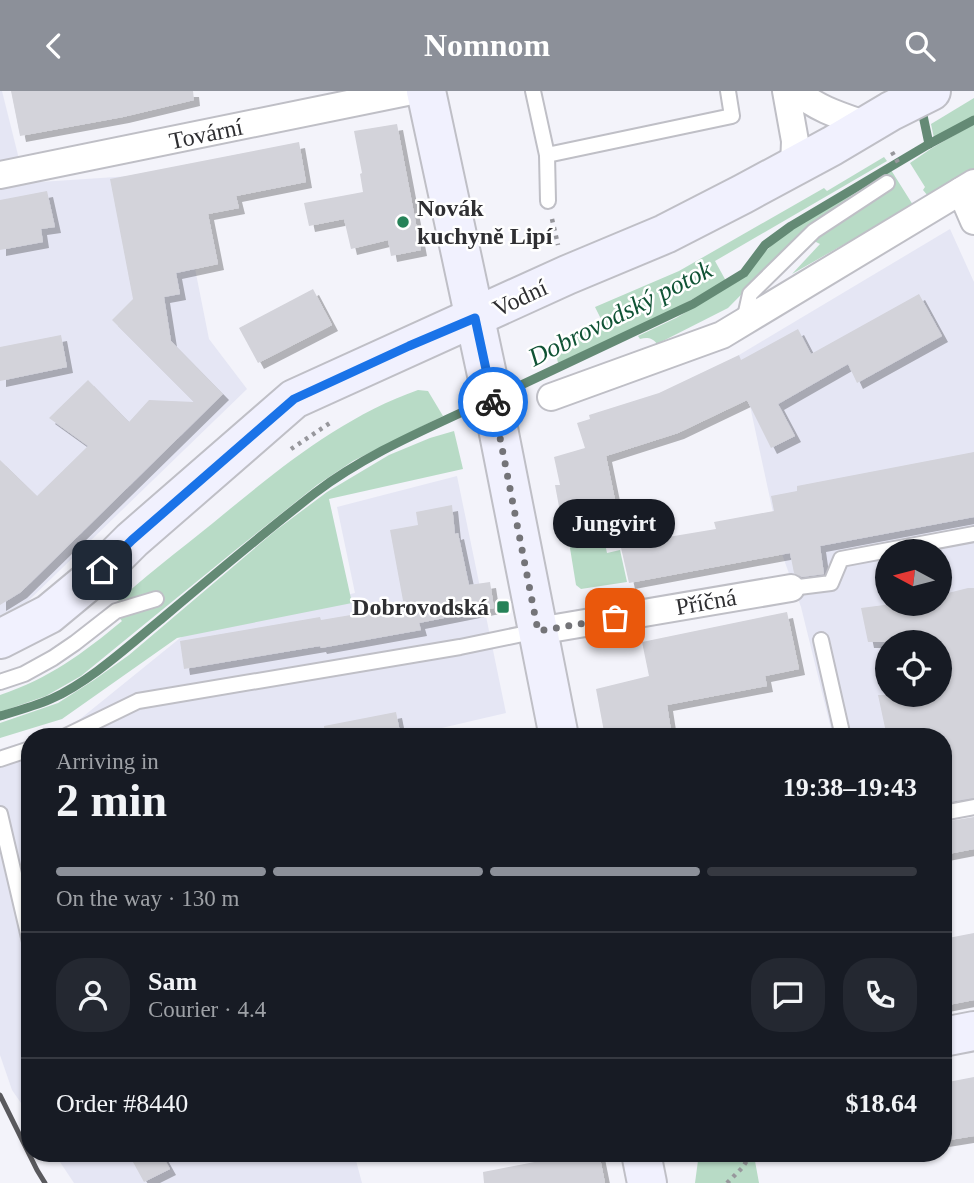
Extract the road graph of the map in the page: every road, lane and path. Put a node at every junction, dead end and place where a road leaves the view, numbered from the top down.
1 (412, 91) edge
2 (426, 91) edge
3 (533, 91) edge
4 (728, 91) edge
5 (786, 91) edge
6 (796, 91) edge
7 (931, 91) edge
8 (879, 118) junction
9 (547, 155) junction
10 (794, 166) junction
11 (0, 175) edge
12 (887, 183) dead end
13 (967, 187) edge
14 (548, 201) dead end
15 (974, 221) edge
16 (475, 318) junction
17 (744, 322) junction
18 (551, 397) dead end
19 (974, 534) edge
20 (791, 588) joint
21 (156, 599) dead end
22 (538, 631) junction
23 (0, 639) edge
24 (821, 640) dead end
25 (0, 682) edge
26 (82, 728) edge
27 (557, 728) edge
28 (841, 728) edge
29 (21, 752) edge
30 (0, 759) edge
31 (974, 807) edge
32 (952, 811) edge
33 (0, 814) edge
34 (21, 904) edge
35 (974, 1031) edge
36 (952, 1035) edge
37 (643, 1162) edge
38 (745, 1162) edge
39 (648, 1183) edge
40 (727, 1183) edge

1 - 11 street, Tovární
2 - 16 main road
3 - 9 lane
4 - 9 lane
5 - 10 street
6 - 8 street
7 - 8 main road, Vodní
8 - 10 main road, Vodní
9 - 14 lane
10 - 16 main road, Vodní
12 - 17 lane
13 - 15 street
13 - 17 street
16 - 22 main road
16 - 23 main road, Vodní
17 - 18 street
19 - 20 lane
20 - 22 street, Příčná
21 - 25 lane
22 - 26 lane
22 - 27 main road
24 - 28 lane
29 - 30 lane
31 - 32 lane
33 - 34 lane
35 - 36 main road
37 - 39 main road
38 - 40 path

